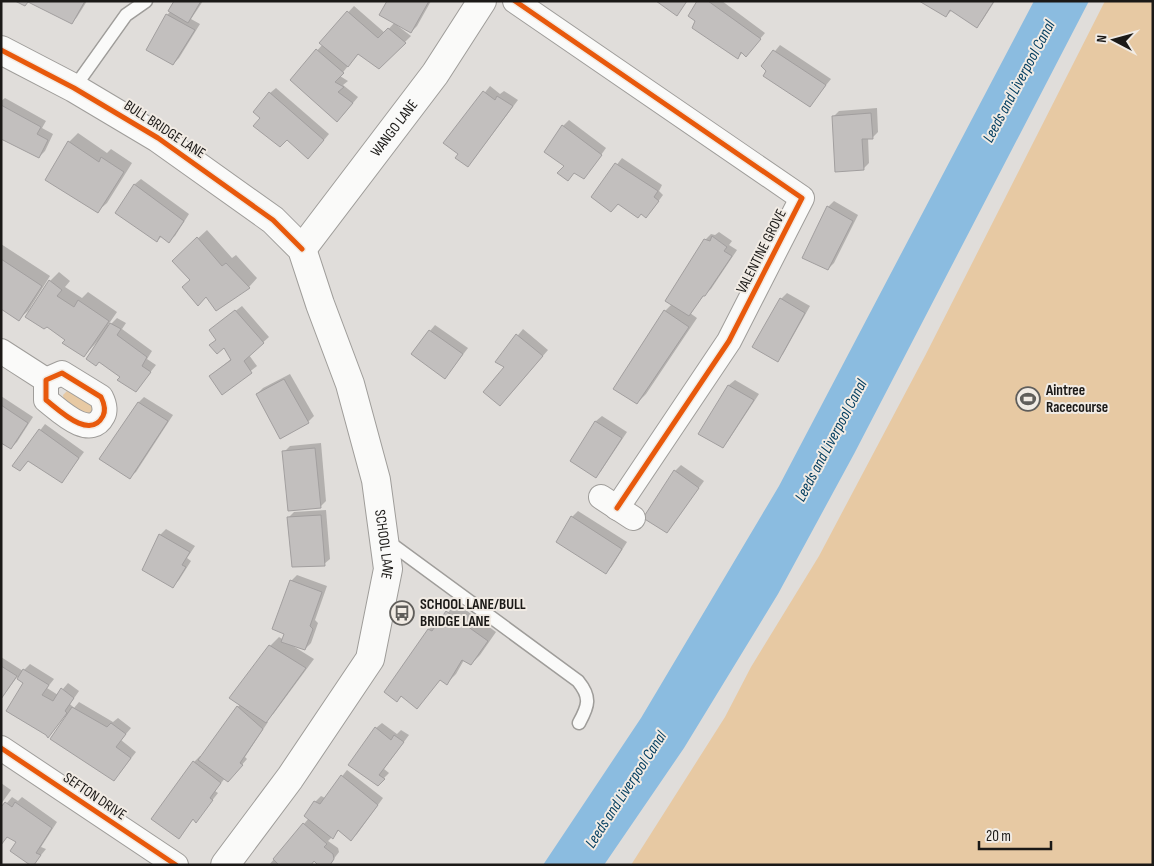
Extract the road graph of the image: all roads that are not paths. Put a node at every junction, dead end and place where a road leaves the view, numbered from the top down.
1 (146, 1) edge
2 (482, 1) edge
3 (515, 1) edge
4 (1, 50) edge
5 (74, 88) junction
6 (302, 250) junction
7 (1, 351) edge
8 (46, 380) dead end
9 (617, 508) dead end
10 (384, 539) junction
11 (579, 723) dead end
12 (1, 748) edge
13 (176, 865) edge
14 (225, 865) edge

1 - 5 lane
2 - 6 main road, WANGO LANE
3 - 9 street, VALENTINE GROVE
4 - 5 main road, BULL BRIDGE LANE
5 - 6 main road, BULL BRIDGE LANE
6 - 10 main road, SCHOOL LANE
7 - 8 street
10 - 11 lane
10 - 14 main road, SCHOOL LANE
12 - 13 street, SEFTON DRIVE

